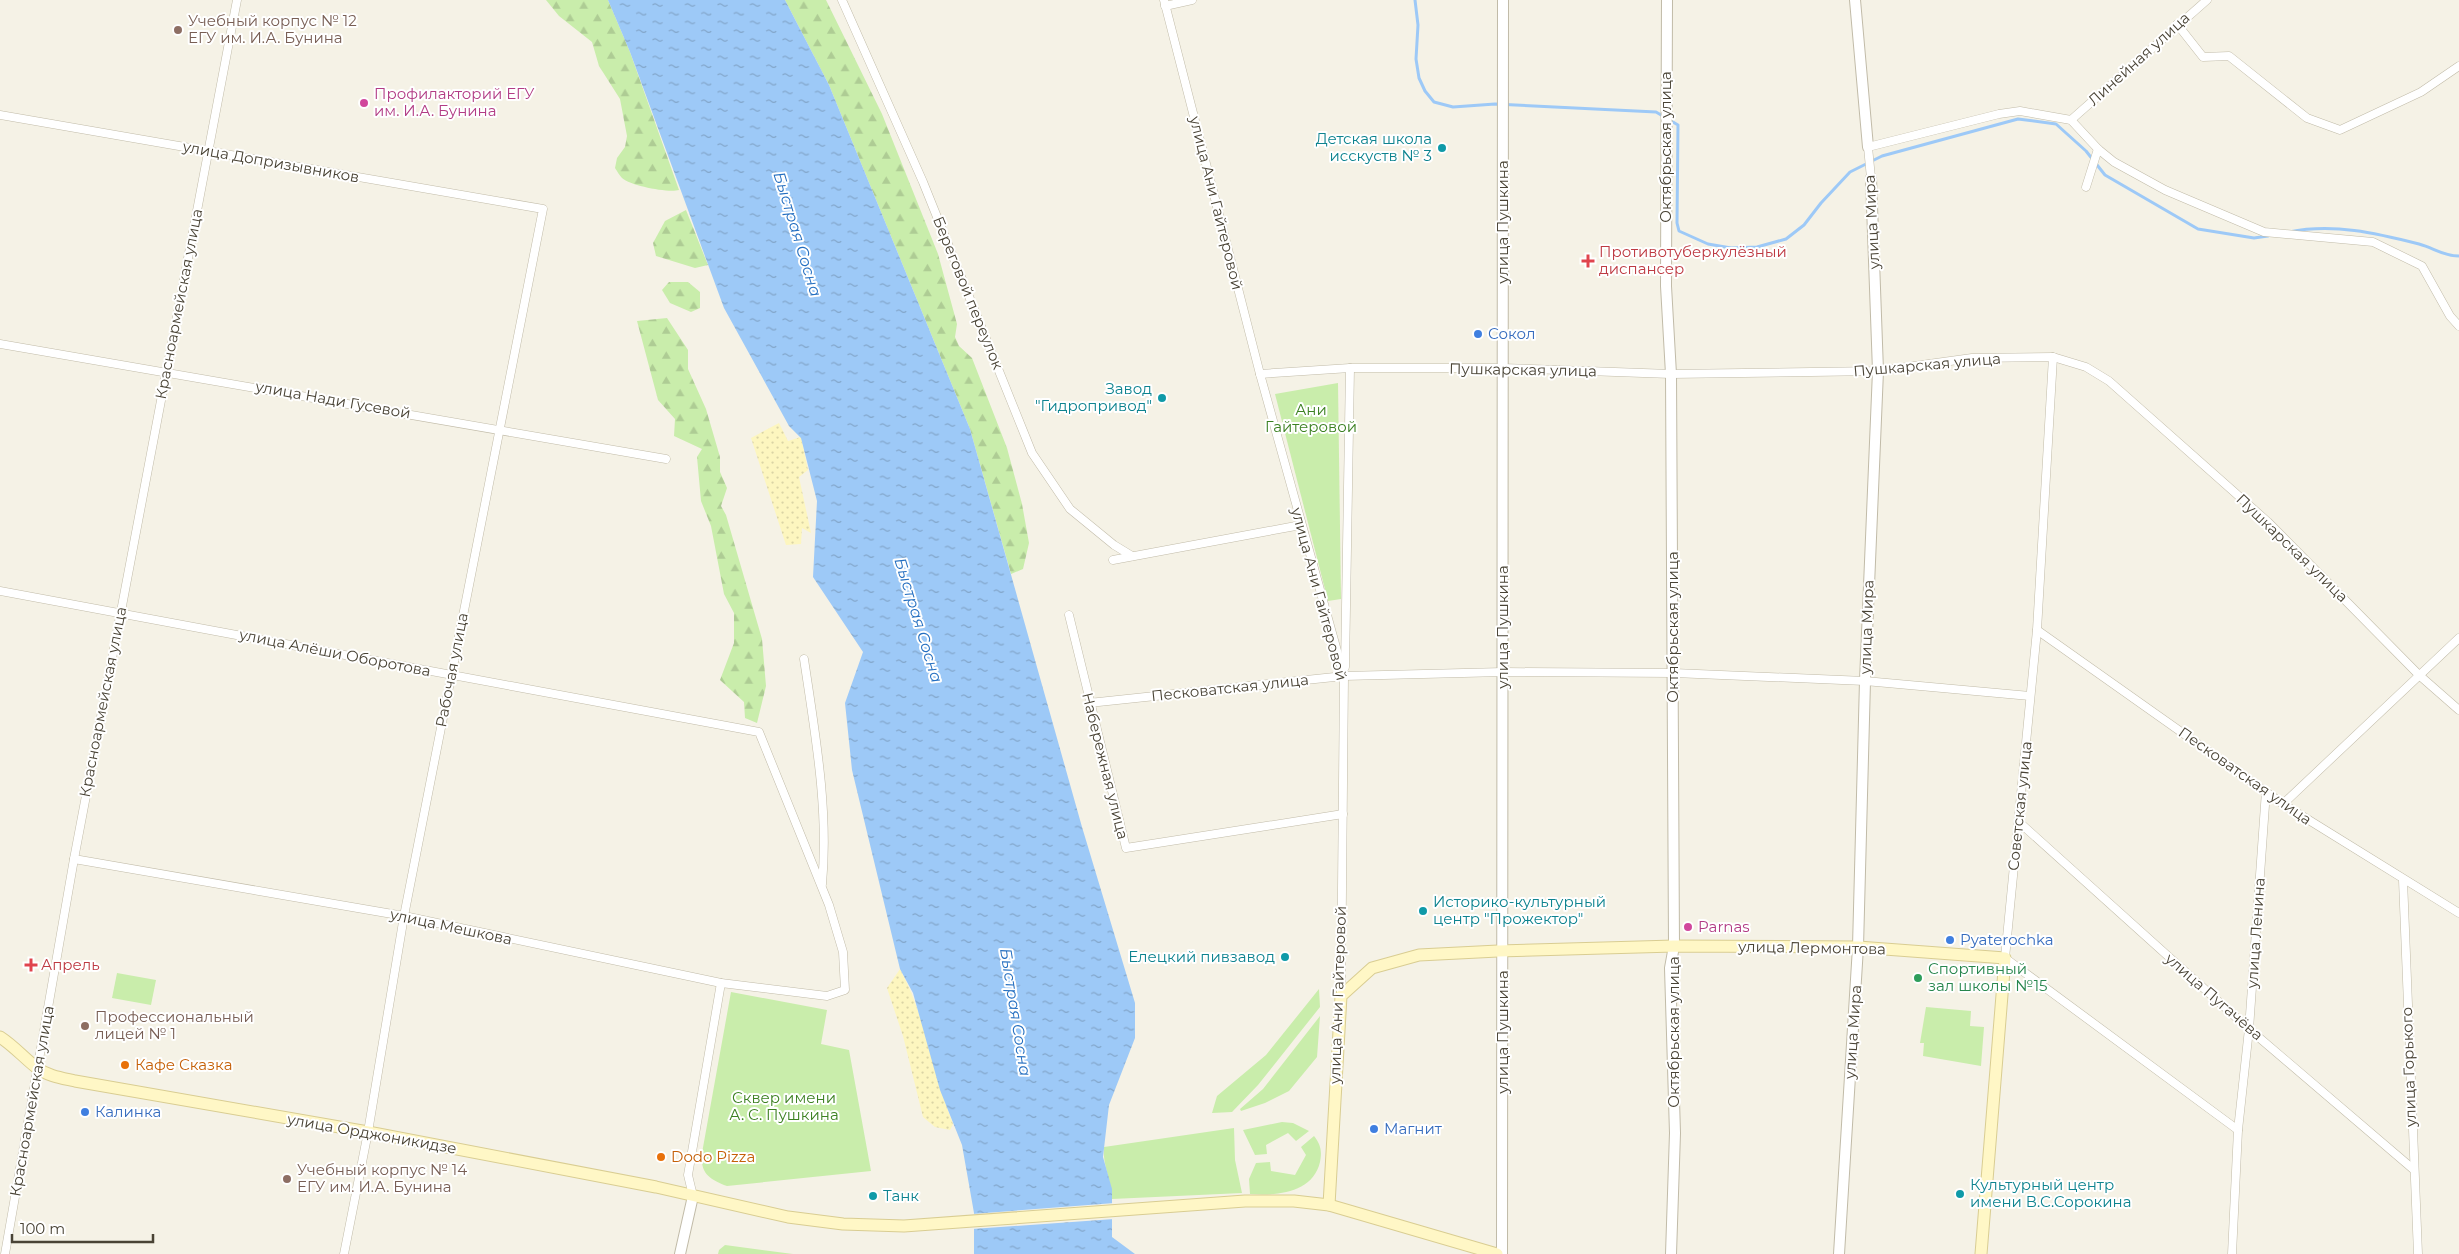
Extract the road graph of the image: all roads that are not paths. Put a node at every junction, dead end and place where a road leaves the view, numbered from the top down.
1 (237, 0) edge
2 (842, 0) edge
3 (1192, 0) edge
4 (1503, 0) edge
5 (1667, 0) edge
6 (1855, 0) edge
7 (2206, 0) edge
8 (1165, 3) edge
9 (2177, 24) junction
10 (2459, 66) edge
11 (0, 115) edge
12 (2072, 120) junction
13 (1868, 147) junction
14 (2098, 149) junction
15 (208, 151) junction
16 (1871, 178) joint
17 (2086, 187) dead end
18 (543, 209) joint
19 (2459, 326) edge
20 (0, 344) edge
21 (2052, 357) junction
22 (1350, 368) junction
23 (1502, 368) junction
24 (166, 371) junction
25 (1878, 371) junction
26 (1260, 374) junction
27 (1671, 374) junction
28 (498, 429) junction
29 (666, 459) dead end
30 (1301, 525) junction
31 (1132, 556) junction
32 (1112, 560) dead end
33 (0, 591) edge
34 (120, 613) junction
35 (1069, 615) dead end
36 (2037, 630) junction
37 (2459, 638) edge
38 (804, 659) dead end
39 (1502, 672) junction
40 (1674, 673) junction
41 (452, 674) junction
42 (2419, 675) junction
43 (1344, 676) junction
44 (1865, 681) junction
45 (2030, 696) junction
46 (1089, 703) junction
47 (2459, 710) edge
48 (2266, 791) junction
49 (2283, 804) junction
50 (1343, 814) junction
51 (2019, 822) junction
52 (74, 859) junction
53 (2403, 880) junction
54 (822, 886) junction
55 (2459, 913) edge
56 (404, 916) junction
57 (1674, 946) junction
58 (1858, 947) junction
59 (1503, 950) junction
60 (2005, 958) junction
61 (721, 983) junction
62 (1341, 996) junction
63 (2249, 1029) junction
64 (0, 1037) edge
65 (38, 1069) junction
66 (2238, 1130) junction
67 (368, 1132) junction
68 (2413, 1169) junction
69 (693, 1196) junction
70 (1329, 1204) junction
71 (5, 1254) edge
72 (344, 1254) edge
73 (680, 1254) edge
74 (1497, 1254) edge
75 (1502, 1254) edge
76 (1671, 1254) edge
77 (1839, 1254) edge
78 (1981, 1254) edge
79 (2232, 1254) edge
80 (2418, 1254) edge

1 - 15 street, Красноармейская улица
2 - 31 street, Береговой переулок
3 - 8 street
4 - 23 street, улица Пушкина
5 - 27 street, Октябрьская улица
6 - 13 street, улица Мира
7 - 9 street, Линейная улица
8 - 26 street, улица Ани Гайтеровой
9 - 10 street
9 - 12 street, Линейная улица
11 - 15 street, улица Допризывников
12 - 13 street
12 - 14 street
13 - 16 street, улица Мира
14 - 17 street
14 - 19 street
15 - 18 street, улица Допризывников
15 - 24 street, Красноармейская улица
16 - 25 street, улица Мира
18 - 28 street, Рабочая улица
20 - 24 street, улица Нади Гусевой
21 - 25 street, Пушкарская улица
21 - 36 street, Советская улица
21 - 42 street, Пушкарская улица
22 - 23 street, Пушкарская улица
22 - 26 street, Пушкарская улица
22 - 43 street
23 - 27 street, Пушкарская улица
23 - 39 street, улица Пушкина
24 - 28 street, улица Нади Гусевой
24 - 34 street, Красноармейская улица
25 - 27 street, Пушкарская улица
25 - 44 street, улица Мира
26 - 30 street, улица Ани Гайтеровой
27 - 40 street, Октябрьская улица
28 - 29 street, улица Нади Гусевой
28 - 41 street, Рабочая улица
30 - 31 street
30 - 43 street, улица Ани Гайтеровой
31 - 32 street
33 - 34 street, улица Алёши Оборотова
34 - 41 street, улица Алёши Оборотова
34 - 52 street, Красноармейская улица
35 - 46 street, Набережная улица
36 - 45 street, Советская улица
36 - 48 street, Песковатская улица
37 - 42 street
38 - 54 street
39 - 40 street, Песковатская улица
39 - 43 street, Песковатская улица
39 - 59 street, улица Пушкина
40 - 44 street, Песковатская улица
40 - 57 street, Октябрьская улица
41 - 54 street, улица Алёши Оборотова
41 - 56 street, Рабочая улица
42 - 47 street, Пушкарская улица
42 - 49 street
43 - 46 street, Песковатская улица
43 - 50 street, улица Ани Гайтеровой
44 - 45 street, Песковатская улица
44 - 58 street, улица Мира
45 - 51 street, Советская улица
46 - 50 street, Набережная улица
48 - 49 street, Песковатская улица
48 - 63 street, улица Ленина
49 - 53 street, Песковатская улица
50 - 62 street, улица Ани Гайтеровой
51 - 60 street, Советская улица
51 - 63 street, улица Пугачёва
52 - 56 street, улица Мешкова
52 - 65 street, Красноармейская улица
53 - 55 street, Песковатская улица
53 - 68 street, улица Горького
54 - 61 street, улица Мешкова
56 - 61 street, улица Мешкова
56 - 67 street, Рабочая улица
57 - 58 main road, улица Лермонтова
57 - 59 main road, улица Лермонтова
57 - 76 street, Октябрьская улица
58 - 60 main road, улица Лермонтова
58 - 77 street, улица Мира
59 - 62 main road, улица Лермонтова
59 - 75 street, улица Пушкина
60 - 66 street
60 - 78 main road, Советская улица
61 - 69 street
62 - 70 main road, улица Ани Гайтеровой
63 - 66 street, улица Ленина
63 - 68 street, улица Пугачёва
64 - 65 main road, улица Орджоникидзе
65 - 67 main road, улица Орджоникидзе
65 - 71 street, Красноармейская улица
66 - 79 street, улица Ленина
67 - 69 main road, улица Орджоникидзе
67 - 72 street, Рабочая улица
68 - 80 street, улица Горького
69 - 70 main road, улица Орджоникидзе
69 - 73 street
70 - 74 main road, улица Орджоникидзе

